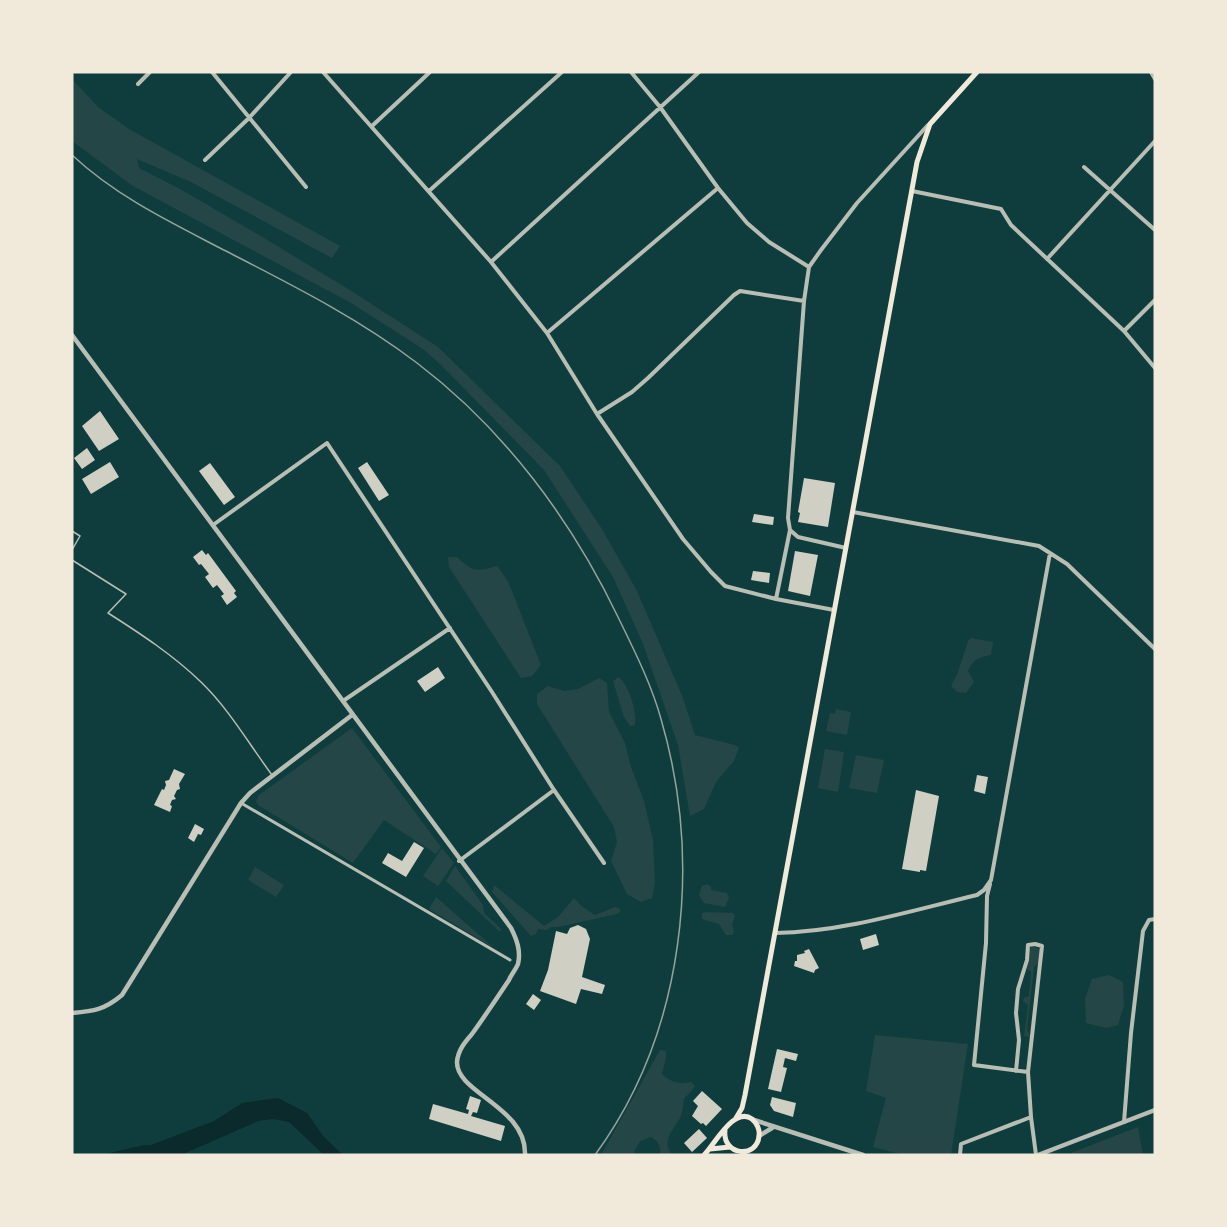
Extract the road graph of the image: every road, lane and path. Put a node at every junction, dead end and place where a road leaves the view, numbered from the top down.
1 (150, 72) edge
2 (212, 72) edge
3 (291, 72) edge
4 (323, 72) edge
5 (430, 72) edge
6 (562, 72) edge
7 (631, 72) edge
8 (699, 72) edge
9 (977, 72) edge
10 (1151, 72) edge
11 (1155, 79) edge
12 (138, 84) dead end
13 (660, 108) junction
14 (249, 118) junction
15 (930, 124) junction
16 (372, 126) junction
17 (1155, 141) edge
18 (206, 160) dead end
19 (1084, 168) dead end
20 (306, 187) dead end
21 (718, 188) junction
22 (1110, 190) junction
23 (429, 191) junction
24 (911, 191) junction
25 (1155, 230) edge
26 (1047, 259) junction
27 (491, 262) junction
28 (809, 267) junction
29 (1155, 300) edge
30 (804, 301) junction
31 (1124, 331) junction
32 (547, 333) junction
33 (72, 335) edge
34 (1155, 368) edge
35 (597, 414) junction
36 (853, 512) junction
37 (213, 525) junction
38 (790, 530) junction
39 (72, 531) edge
40 (846, 548) junction
41 (72, 550) edge
42 (1050, 553) junction
43 (72, 560) edge
44 (776, 599) junction
45 (834, 610) junction
46 (450, 628) junction
47 (1155, 649) edge
48 (343, 701) junction
49 (352, 715) junction
50 (272, 776) junction
51 (554, 790) junction
52 (241, 803) junction
53 (459, 861) junction
54 (604, 863) dead end
55 (991, 880) junction
56 (1155, 919) edge
57 (775, 933) junction
58 (510, 960) dead end
59 (72, 1013) edge
60 (1016, 1071) junction
61 (1028, 1072) junction
62 (742, 1108) junction
63 (1155, 1110) edge
64 (1031, 1117) junction
65 (736, 1118) junction
66 (752, 1119) junction
67 (1124, 1122) junction
68 (772, 1128) junction
69 (725, 1130) junction
70 (759, 1136) junction
71 (730, 1147) junction
72 (710, 1149) junction
73 (525, 1155) edge
74 (704, 1155) edge
75 (863, 1155) edge
76 (960, 1155) edge
77 (1037, 1155) edge

1 - 12 street
2 - 14 street
3 - 14 street
4 - 16 street
5 - 16 street
6 - 23 street
7 - 13 street
8 - 13 street
9 - 15 main road
10 - 11 street
13 - 21 street
13 - 27 street
14 - 18 street
14 - 20 street
15 - 24 main road
15 - 28 street
16 - 23 street
17 - 22 street
19 - 22 street
21 - 28 street
21 - 32 street
22 - 25 street
22 - 26 street
23 - 27 street
24 - 26 street
24 - 36 main road
26 - 31 street
27 - 32 street
28 - 30 street
29 - 31 street
30 - 35 street
30 - 38 street
31 - 34 street
32 - 35 street
33 - 37 street
35 - 44 street
36 - 40 main road
36 - 42 street
37 - 46 street
37 - 48 street
38 - 40 street
38 - 44 street
39 - 41 lane
40 - 45 main road
42 - 47 street
42 - 55 street
43 - 50 lane
44 - 45 street
45 - 57 main road
46 - 48 street
46 - 51 street
48 - 49 street
49 - 50 street
49 - 53 street
50 - 52 street
51 - 53 street
51 - 54 street
52 - 58 street
52 - 59 street
53 - 73 street
55 - 57 street
55 - 60 street
56 - 67 street
57 - 62 main road
60 - 61 street
60 - 61 street
61 - 64 street
62 - 65 main road
62 - 66 main road
63 - 67 street
64 - 76 street
64 - 77 street
65 - 66 main road
65 - 69 main road
66 - 68 street
66 - 70 main road
67 - 77 street
68 - 70 street
68 - 75 street
69 - 71 main road
69 - 72 main road
70 - 71 main road
71 - 72 main road
72 - 74 main road

